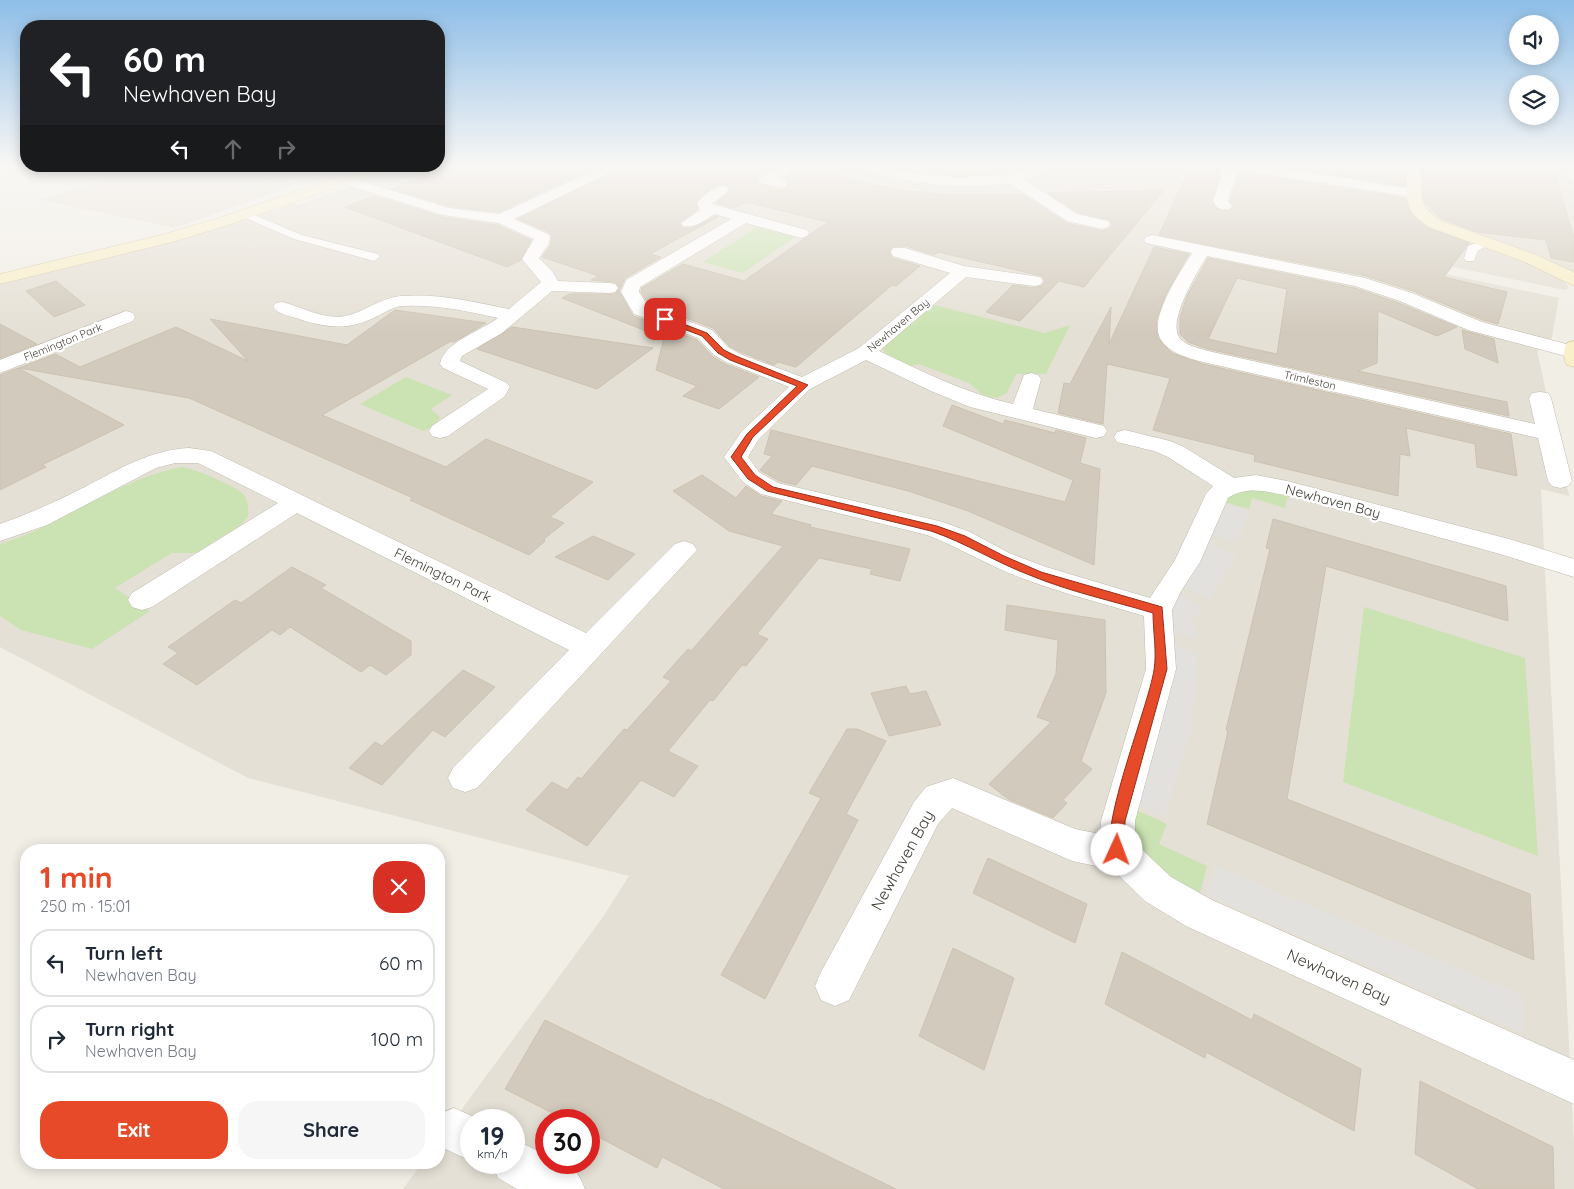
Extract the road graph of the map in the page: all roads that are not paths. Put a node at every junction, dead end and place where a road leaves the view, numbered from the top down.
1 (222, 221) edge
2 (263, 221) edge
3 (507, 221) edge
4 (692, 221) edge
5 (737, 221) edge
6 (756, 221) edge
7 (1089, 221) edge
8 (1430, 221) edge
9 (689, 223) dead end
10 (1102, 224) dead end
11 (801, 233) dead end
12 (1152, 240) dead end
13 (1485, 243) junction
14 (1202, 250) junction
15 (899, 252) dead end
16 (374, 257) dead end
17 (1470, 258) dead end
18 (962, 271) junction
19 (1572, 277) edge
20 (0, 279) edge
21 (1034, 281) dead end
22 (547, 286) junction
23 (609, 288) dead end
24 (282, 308) dead end
25 (512, 315) junction
26 (126, 318) dead end
27 (866, 352) junction
28 (1574, 353) edge
29 (0, 368) edge
30 (1031, 379) dead end
31 (803, 385) junction
32 (1540, 398) dead end
33 (1021, 413) junction
34 (440, 431) dead end
35 (1096, 431) dead end
36 (1549, 434) junction
37 (1125, 437) dead end
38 (1560, 481) dead end
39 (1230, 486) junction
40 (297, 502) junction
41 (0, 534) edge
42 (684, 550) dead end
43 (1574, 568) edge
44 (142, 600) dead end
45 (1158, 610) junction
46 (590, 648) junction
47 (464, 778) dead end
48 (1117, 850) junction
49 (835, 986) dead end
50 (1574, 1082) edge
51 (525, 1168) edge
52 (562, 1189) edge

1 - 20 street
2 - 16 lane
3 - 22 street
4 - 9 street
5 - 31 street
6 - 11 street
7 - 10 street
8 - 13 street
12 - 14 street
13 - 17 lane
13 - 19 street
14 - 28 street
14 - 36 street, Trimleston
15 - 18 street
18 - 21 street
18 - 27 street, Newhaven Bay
22 - 23 street
22 - 25 street
24 - 25 street
25 - 34 street
26 - 29 street, Flemington Park
27 - 31 street, Newhaven Bay
27 - 33 street
30 - 33 street
31 - 45 street, Newhaven Bay
32 - 36 street
33 - 35 street
36 - 38 street
37 - 39 street
39 - 43 street, Newhaven Bay
39 - 45 street
40 - 41 street, Flemington Park
40 - 44 street
40 - 46 street, Flemington Park
42 - 46 street
45 - 48 street
46 - 47 street
48 - 49 street, Newhaven Bay
48 - 50 street, Newhaven Bay
51 - 52 street

